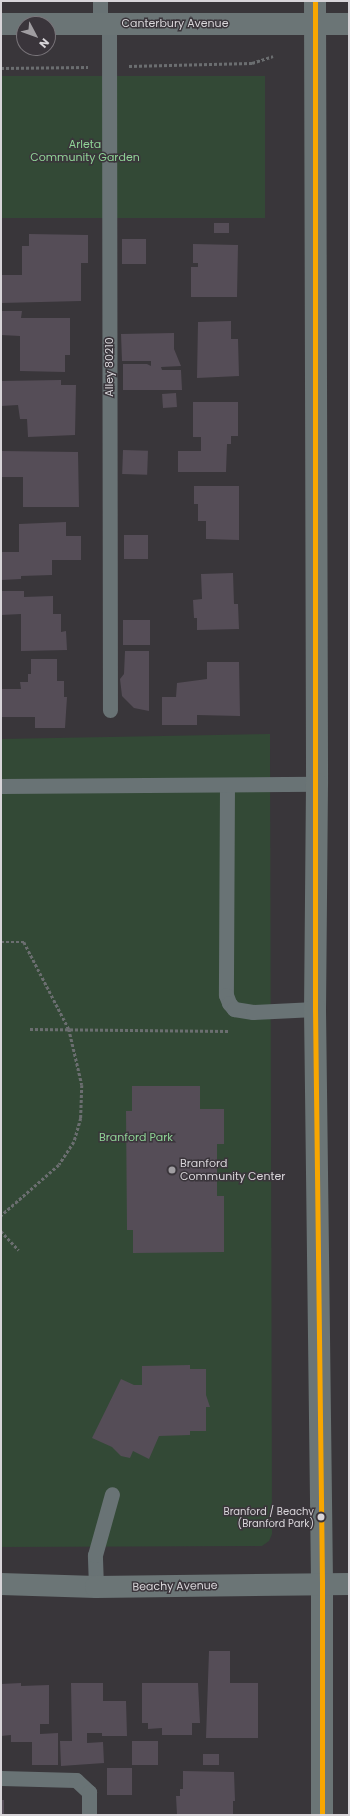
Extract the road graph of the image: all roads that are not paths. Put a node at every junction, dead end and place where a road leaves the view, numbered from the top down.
1 (100, 1) edge
2 (315, 1) edge
3 (104, 23) junction
4 (1, 24) edge
5 (315, 24) junction
6 (349, 24) edge
7 (110, 710) dead end
8 (317, 784) junction
9 (227, 785) junction
10 (1, 786) edge
11 (315, 1009) junction
12 (112, 1494) dead end
13 (1, 1584) edge
14 (322, 1584) junction
15 (349, 1584) edge
16 (96, 1587) junction
17 (1, 1778) edge
18 (89, 1815) edge
19 (322, 1815) edge

1 - 3 lane, Alley 80210
2 - 5 main road
3 - 4 main road, Canterbury Avenue
3 - 5 main road, Canterbury Avenue
3 - 7 lane, Alley 80210
5 - 6 main road, Canterbury Avenue
5 - 8 main road
8 - 9 lane
8 - 11 main road
9 - 10 lane
9 - 11 lane
11 - 14 main road
12 - 16 lane
13 - 16 main road, Beachy Avenue
14 - 15 main road, Beachy Avenue
14 - 16 main road, Beachy Avenue
14 - 19 main road
17 - 18 lane

